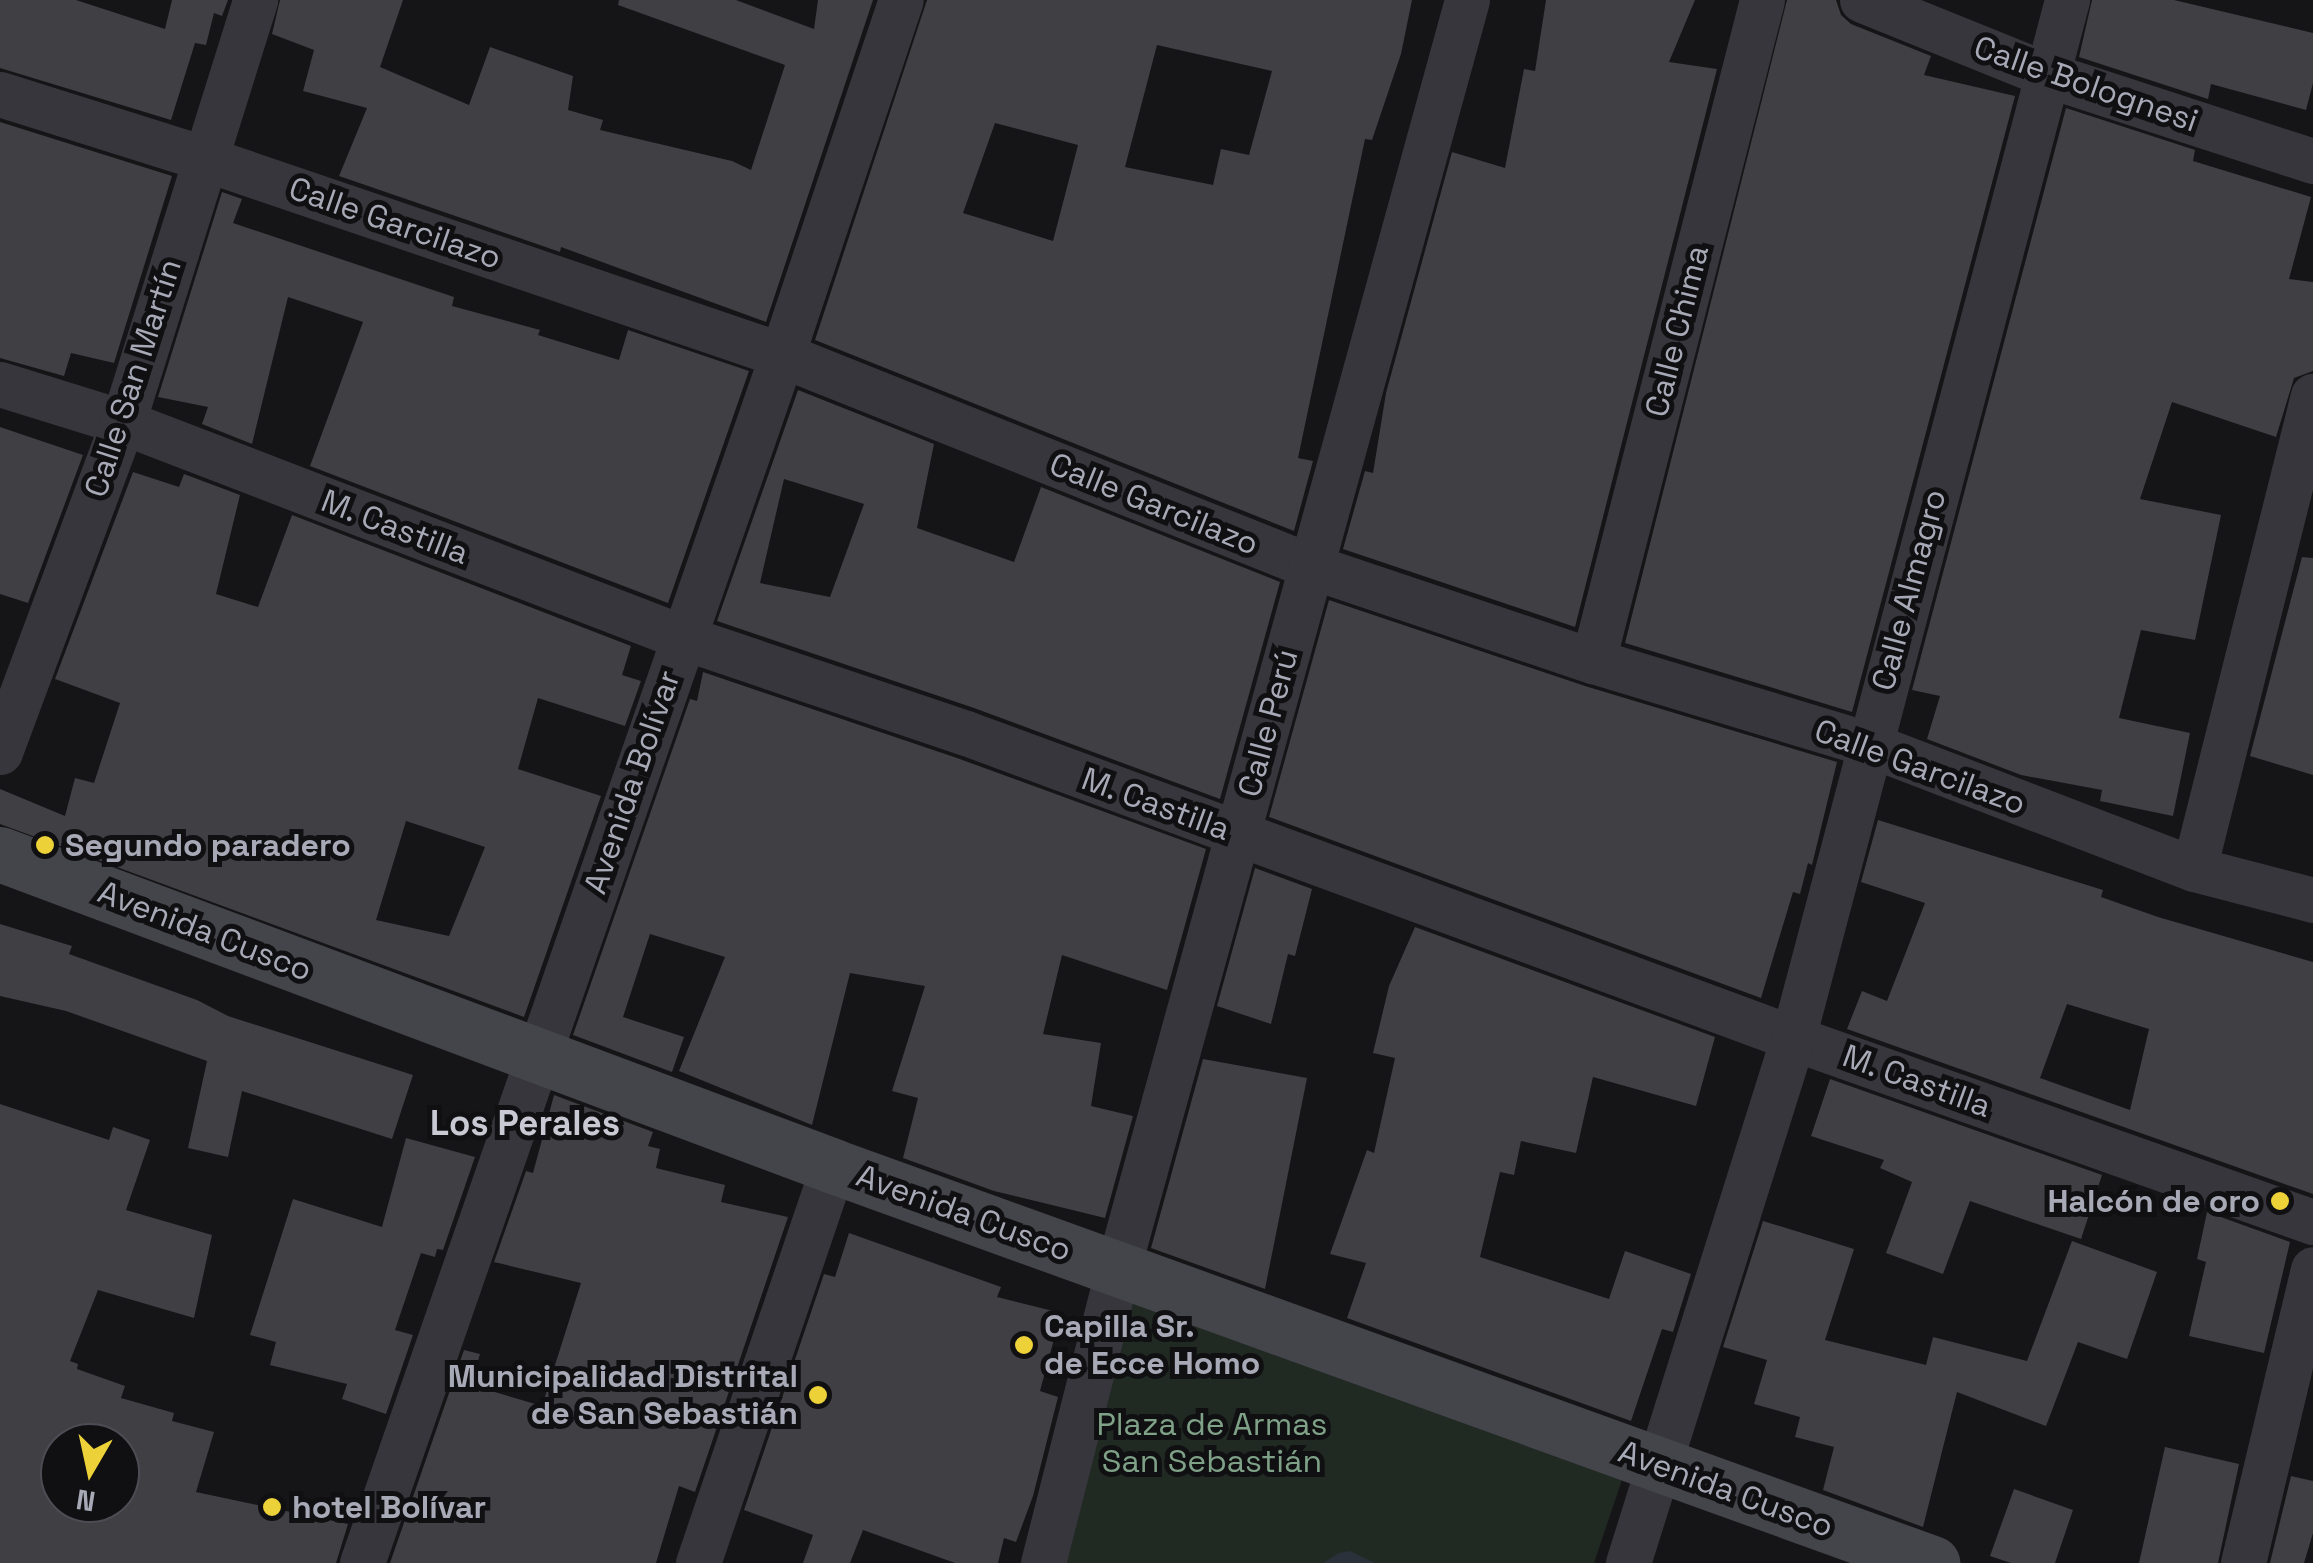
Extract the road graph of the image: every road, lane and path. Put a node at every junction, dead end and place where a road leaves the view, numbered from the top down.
1 (255, 0) edge
2 (901, 0) edge
3 (1467, 0) edge
4 (1762, 0) edge
5 (1862, 0) edge
6 (2067, 0) edge
7 (2045, 74) junction
8 (0, 94) edge
9 (203, 158) junction
10 (2313, 161) edge
11 (782, 355) junction
12 (0, 384) edge
13 (2313, 396) edge
14 (123, 422) junction
15 (1310, 566) junction
16 (682, 637) junction
17 (1593, 661) junction
18 (1868, 744) junction
19 (0, 752) edge
20 (1238, 834) junction
21 (0, 854) edge
22 (2194, 869) junction
23 (2313, 900) edge
24 (1794, 1038) junction
25 (538, 1056) junction
26 (833, 1166) junction
27 (2313, 1222) edge
28 (1118, 1268) junction
29 (2313, 1269) edge
30 (1662, 1466) junction
31 (362, 1563) edge
32 (698, 1563) edge
33 (1043, 1563) edge
34 (1628, 1563) edge
35 (1932, 1563) edge
36 (2243, 1563) edge

1 - 9 street, Calle San Martín
2 - 11 street, Avenida Bolívar
3 - 15 street, Calle Perú
4 - 17 street, Calle Chima
5 - 7 street, Calle Bolognesi
6 - 7 street, Calle Almagro
7 - 10 street, Calle Bolognesi
7 - 18 street, Calle Almagro
8 - 9 street, Calle Garcilazo
9 - 11 street, Calle Garcilazo
9 - 14 street, Calle San Martín
11 - 15 street, Calle Garcilazo
11 - 16 street, Avenida Bolívar
12 - 14 street, M. Castilla
13 - 22 street
14 - 16 street, M. Castilla
14 - 19 street, Calle San Martín
15 - 17 street, Calle Garcilazo
15 - 20 street, Calle Perú
16 - 20 street, M. Castilla
16 - 25 street, Avenida Bolívar
17 - 18 street, Calle Garcilazo
18 - 22 street, Calle Garcilazo
18 - 24 street, Calle Almagro
20 - 24 street, M. Castilla
20 - 28 street, Calle Perú
21 - 25 street, Avenida Cusco
22 - 23 street, Calle Garcilazo
24 - 27 street, M. Castilla
24 - 30 street, Calle Almagro
25 - 26 street, Avenida Cusco
25 - 31 street, Avenida Bolívar
26 - 28 street, Avenida Cusco
26 - 32 street
28 - 30 street, Avenida Cusco
28 - 33 street, Calle Perú
29 - 36 street
30 - 34 street, Calle Almagro
30 - 35 street, Avenida Cusco

